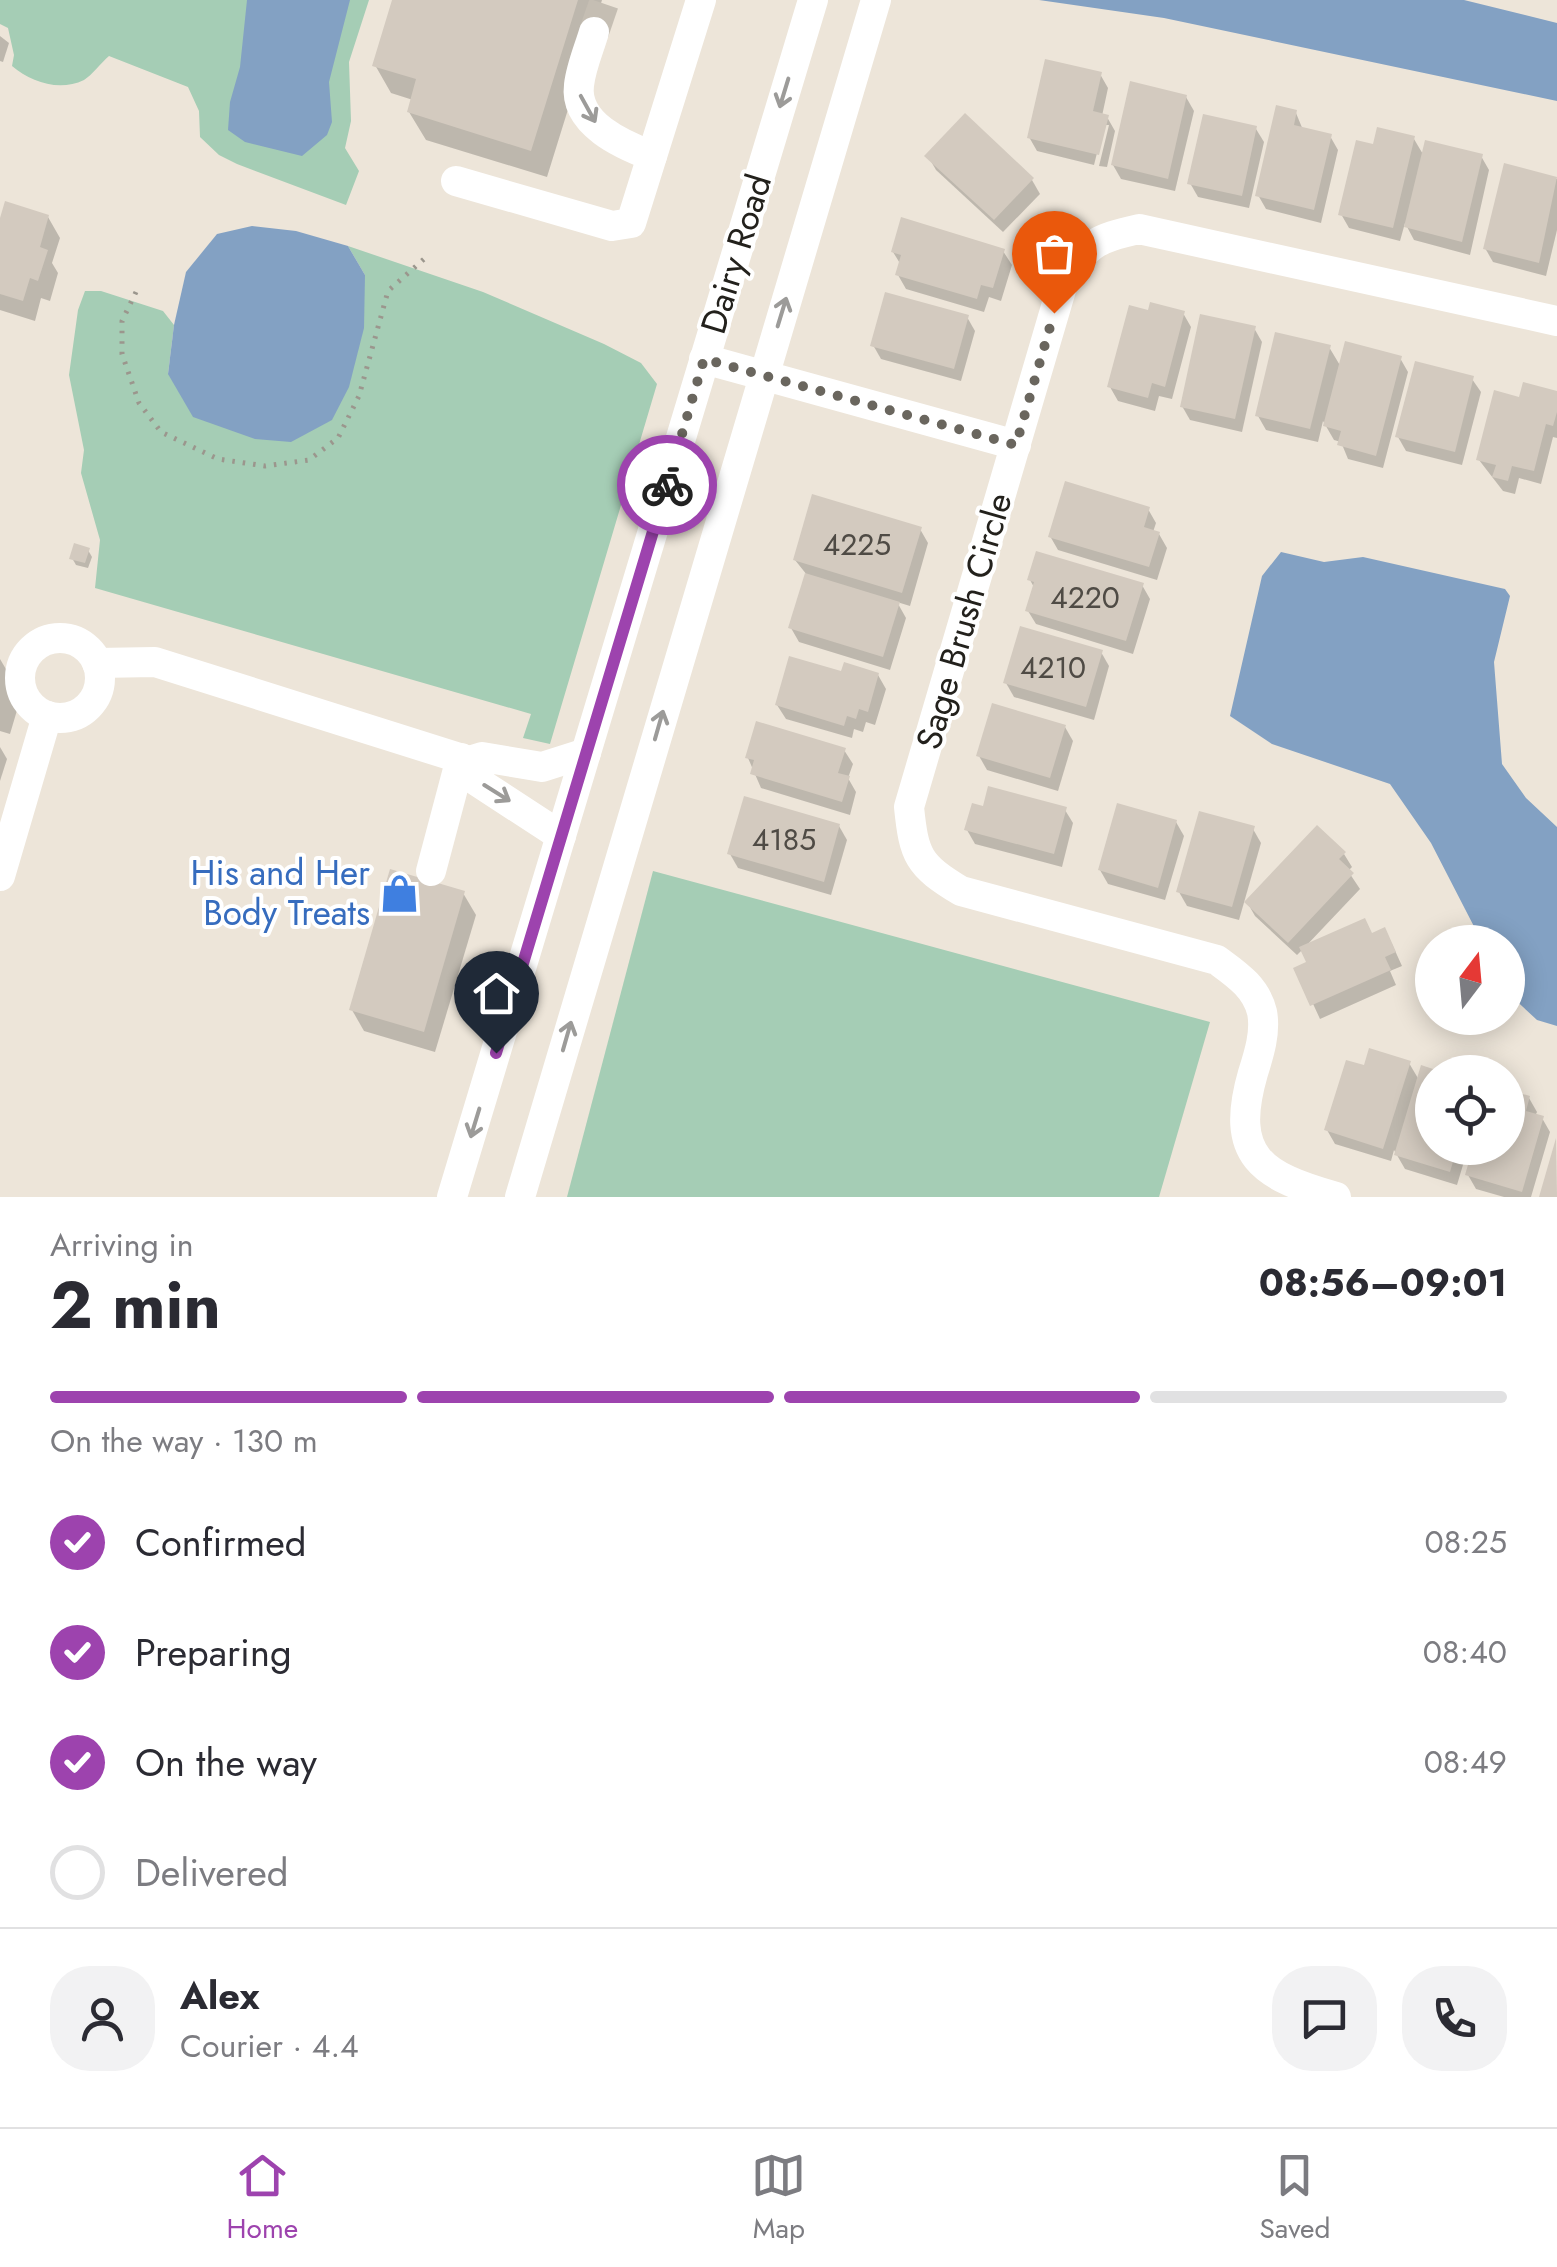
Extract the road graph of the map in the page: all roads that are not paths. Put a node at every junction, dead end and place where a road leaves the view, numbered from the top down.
1 (701, 0) edge
2 (812, 0) edge
3 (876, 0) edge
4 (594, 32) tunnel mouth
5 (652, 156) junction
6 (456, 181) dead end
7 (1557, 321) edge
8 (704, 359) junction
9 (762, 376) junction
10 (1016, 445) junction
11 (97, 663) junction
12 (47, 716) junction
13 (586, 753) junction
14 (465, 760) junction
15 (561, 836) junction
16 (431, 871) dead end
17 (0, 876) edge
18 (452, 1197) edge
19 (520, 1197) edge
20 (1336, 1197) edge

1 - 5 street
2 -> 8 street, Dairy Road
9 -> 3 street, Dairy Road
4 -> 5 street
5 - 6 street
7 - 10 street, Sage Brush Circle
8 - 9 street
8 - 13 street, Dairy Road
9 - 10 street
19 -> 9 street, Dairy Road
10 - 20 street, Sage Brush Circle
11 - 12 street
11 - 12 street
11 - 14 street
12 - 17 street
13 - 14 street
13 - 15 street, Dairy Road
14 -> 15 street
14 - 16 street
15 -> 18 street, Dairy Road

